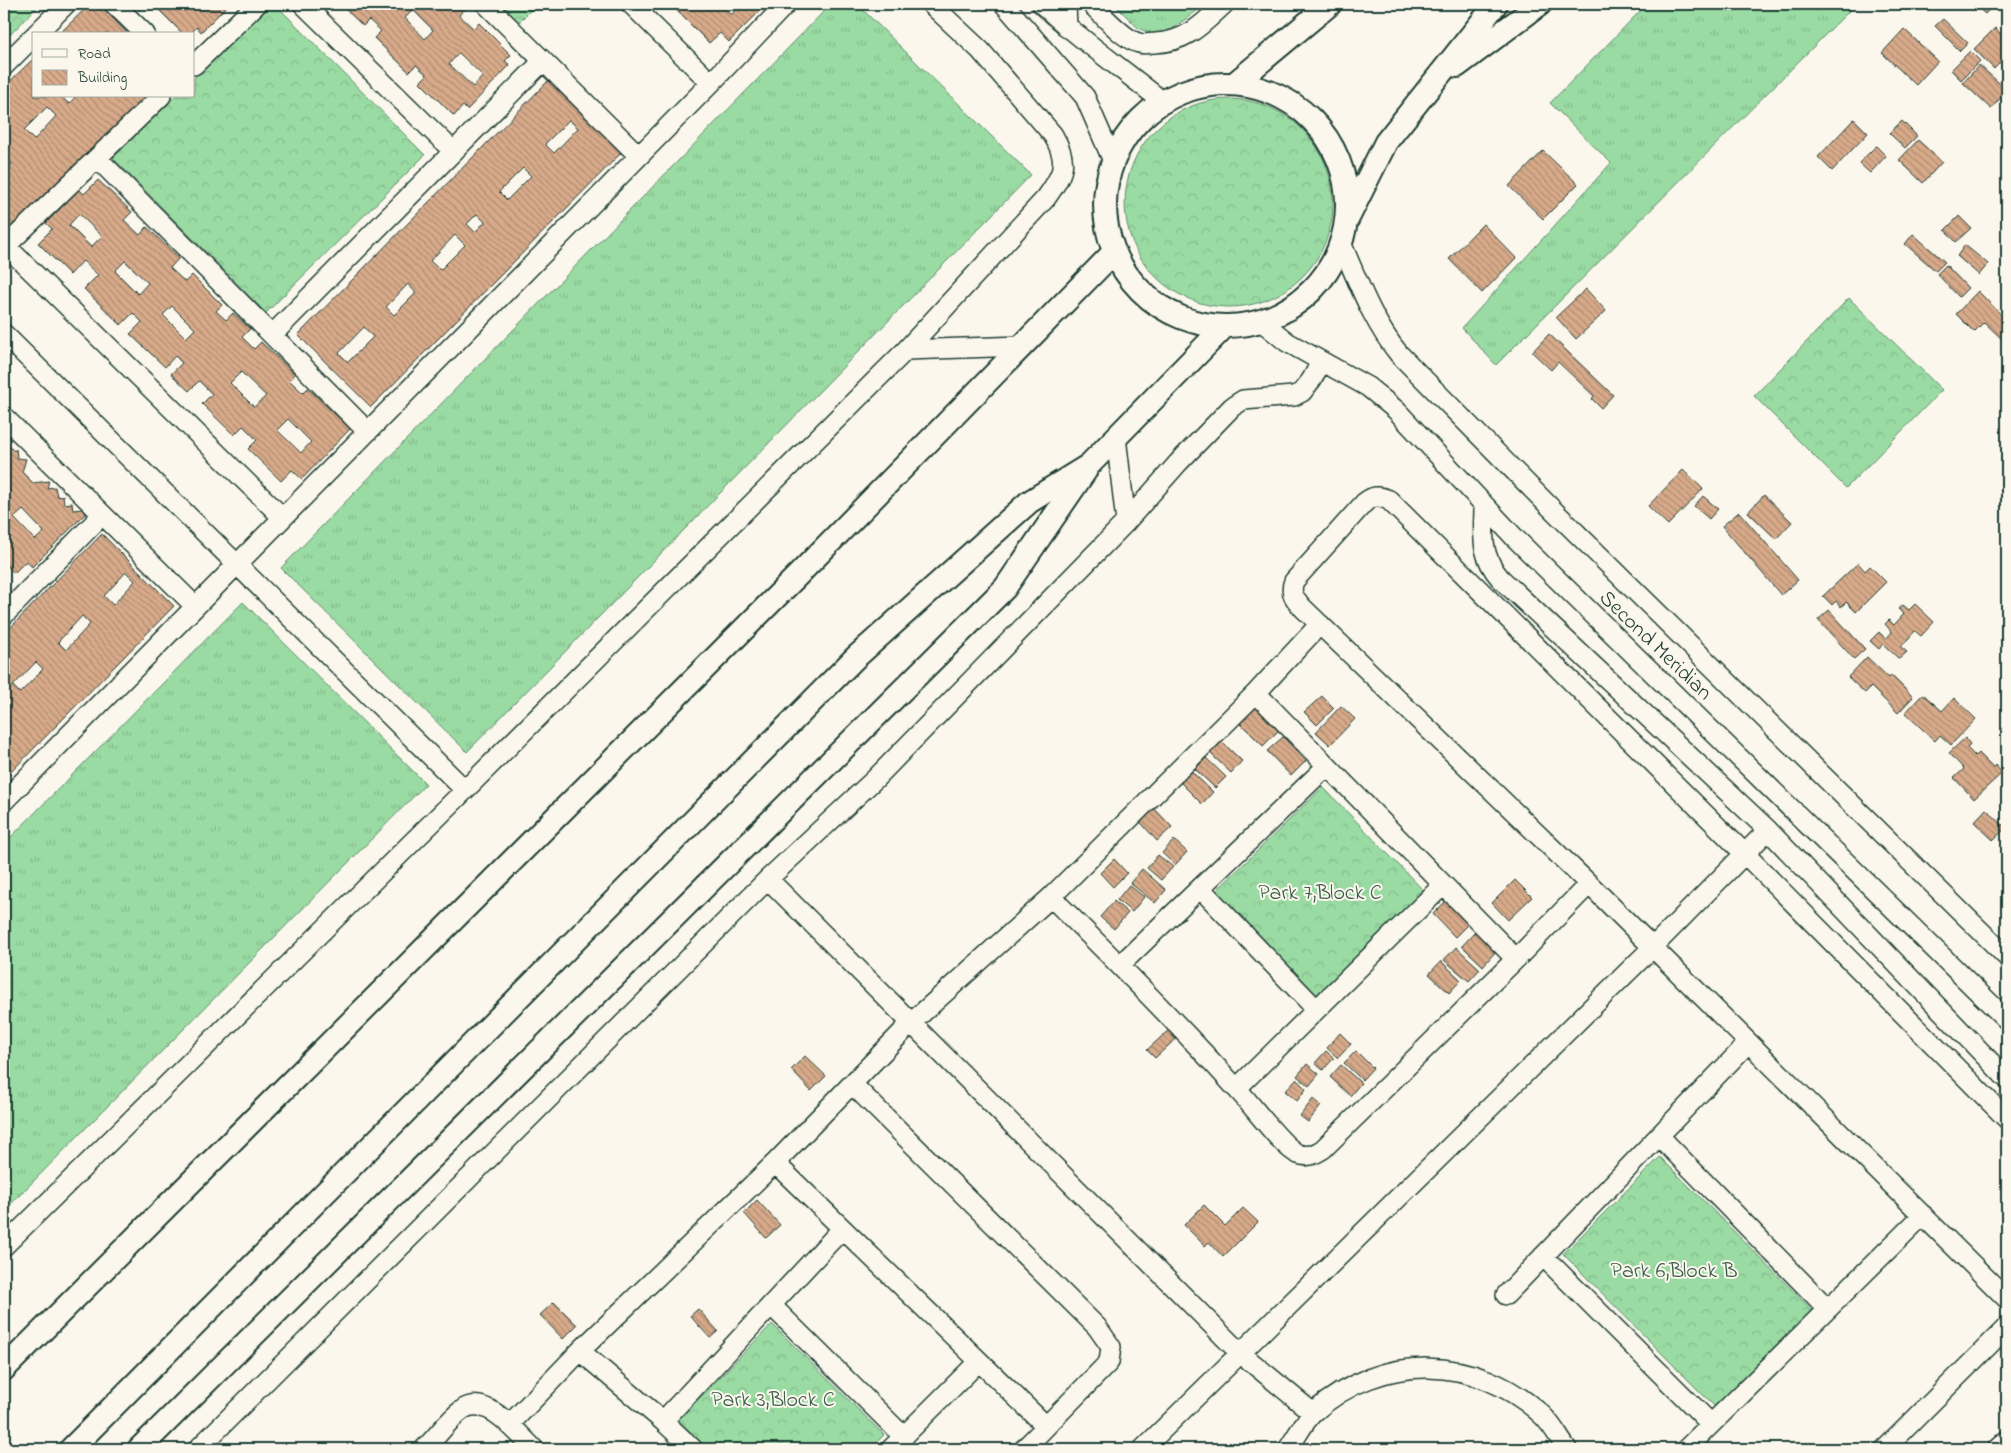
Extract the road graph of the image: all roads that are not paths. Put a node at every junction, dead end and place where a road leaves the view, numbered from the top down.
1 (66, 4) edge
2 (114, 4) edge
3 (257, 4) edge
4 (304, 4) edge
5 (486, 4) edge
6 (631, 4) edge
7 (786, 4) edge
8 (932, 4) edge
9 (1004, 4) edge
10 (1042, 4) edge
11 (1066, 4) edge
12 (1091, 4) edge
13 (1224, 4) edge
14 (1330, 4) edge
15 (1496, 4) edge
16 (1540, 4) edge
17 (1067, 28) junction
18 (38, 32) edge
19 (143, 32) edge
20 (32, 38) edge
21 (543, 61) junction
22 (195, 64) edge
23 (4, 66) edge
24 (711, 83) junction
25 (1234, 84) junction
26 (1431, 86) junction
27 (159, 98) edge
28 (1163, 102) junction
29 (453, 151) junction
30 (639, 156) junction
31 (97, 158) junction
32 (1113, 160) junction
33 (1343, 233) junction
34 (5, 245) edge
35 (1114, 252) junction
36 (1260, 321) junction
37 (1224, 327) junction
38 (4, 334) edge
39 (272, 334) junction
40 (1022, 346) junction
41 (906, 350) junction
42 (1321, 362) junction
43 (4, 417) edge
44 (367, 431) junction
45 (1116, 437) junction
46 (1089, 465) junction
47 (1484, 505) junction
48 (102, 514) junction
49 (282, 517) junction
50 (1126, 522) junction
51 (236, 563) junction
52 (195, 606) junction
53 (5, 609) edge
54 (1320, 624) junction
55 (1256, 693) junction
56 (1327, 766) junction
57 (466, 790) junction
58 (4, 801) edge
59 (1768, 830) junction
60 (1744, 852) junction
61 (768, 879) junction
62 (1589, 884) junction
63 (1443, 885) junction
64 (1200, 888) junction
65 (1051, 897) junction
66 (1652, 948) junction
67 (2007, 957) edge
68 (1516, 959) junction
69 (1120, 965) junction
70 (1316, 1009) junction
71 (2007, 1020) edge
72 (911, 1023) junction
73 (1748, 1043) junction
74 (2007, 1079) edge
75 (852, 1084) junction
76 (1237, 1088) junction
77 (2007, 1119) edge
78 (1658, 1136) junction
79 (775, 1163) junction
80 (1923, 1215) junction
81 (842, 1228) junction
82 (4, 1246) edge
83 (1543, 1256) junction
84 (1506, 1295) dead end
85 (2007, 1299) edge
86 (772, 1306) junction
87 (1828, 1309) junction
88 (2007, 1328) edge
89 (580, 1351) junction
90 (1240, 1352) junction
91 (979, 1361) junction
92 (4, 1369) edge
93 (1313, 1413) junction
94 (663, 1421) junction
95 (1711, 1424) junction
96 (509, 1425) junction
97 (1046, 1426) junction
98 (2007, 1440) edge
99 (898, 1443) edge
100 (72, 1449) edge
101 (139, 1449) edge
102 (198, 1449) edge
103 (424, 1449) edge
104 (534, 1449) edge
105 (693, 1449) edge
106 (1024, 1449) edge
107 (1143, 1449) edge
108 (1288, 1449) edge
109 (1567, 1449) edge
110 (1686, 1449) edge
111 (1884, 1449) edge
112 (1997, 1449) edge

1 - 18 street
2 - 19 street
3 - 22 street
4 - 29 street
5 - 21 street
6 - 24 street
7 - 24 street
8 - 41 street
9 - 32 street
10 - 17 street
11 - 17 street
12 - 13 street
14 - 25 main road
15 - 26 main road
16 - 26 main road
17 - 28 street
20 - 23 street
21 - 29 street
21 - 30 street
24 - 30 street
25 - 28 main road
25 - 33 main road
26 - 33 main road
27 - 31 street
28 - 32 main road
29 - 39 street
30 - 44 street
31 - 34 street
31 - 39 street
32 - 35 main road
33 - 36 main road
33 - 67 street, Second Meridian
34 - 49 street
35 - 37 main road
35 - 40 main road
36 - 37 main road
36 - 42 street, Second Meridian
37 - 45 main road
38 - 51 street
39 - 44 street
40 - 41 street
40 - 92 main road
41 - 57 street
42 - 47 street, Second Meridian
42 - 50 street
43 - 48 street
44 - 49 street
45 - 46 main road
45 - 50 street
46 - 100 main road
46 - 101 main road
47 - 59 street
47 - 71 street, Second Meridian
48 - 52 street
48 - 53 street
49 - 51 street
50 - 61 street
51 - 52 street
51 - 57 street
52 - 58 street
54 - 55 street
54 - 60 street
54 - 62 street
55 - 56 street
55 - 65 street
56 - 63 street
56 - 64 street
57 - 82 street
59 - 60 street
59 - 74 street
60 - 66 street
60 - 77 street
61 - 72 street
61 - 102 street
62 - 66 street
62 - 68 street
63 - 68 street
63 - 70 street
64 - 69 street
64 - 70 street
65 - 69 street
65 - 72 street
66 - 73 street
66 - 90 street
68 - 76 street
69 - 76 street
70 - 76 street
72 - 75 street
72 - 90 street
73 - 78 street
73 - 80 street
75 - 79 street
75 - 97 street
78 - 83 street
78 - 87 street
79 - 81 street
79 - 89 street
80 - 85 street
80 - 87 street
81 - 86 street
81 - 91 street
83 - 84 street
83 - 95 street
86 - 94 street
86 - 99 street
87 - 95 street
88 - 111 street
89 - 94 street
89 - 96 street
90 - 93 street
90 - 107 street
91 - 97 street
91 - 99 street
93 - 108 street
93 - 109 street
94 - 105 street
95 - 110 street
96 - 103 street
96 - 104 street
97 - 106 street
98 - 112 street

